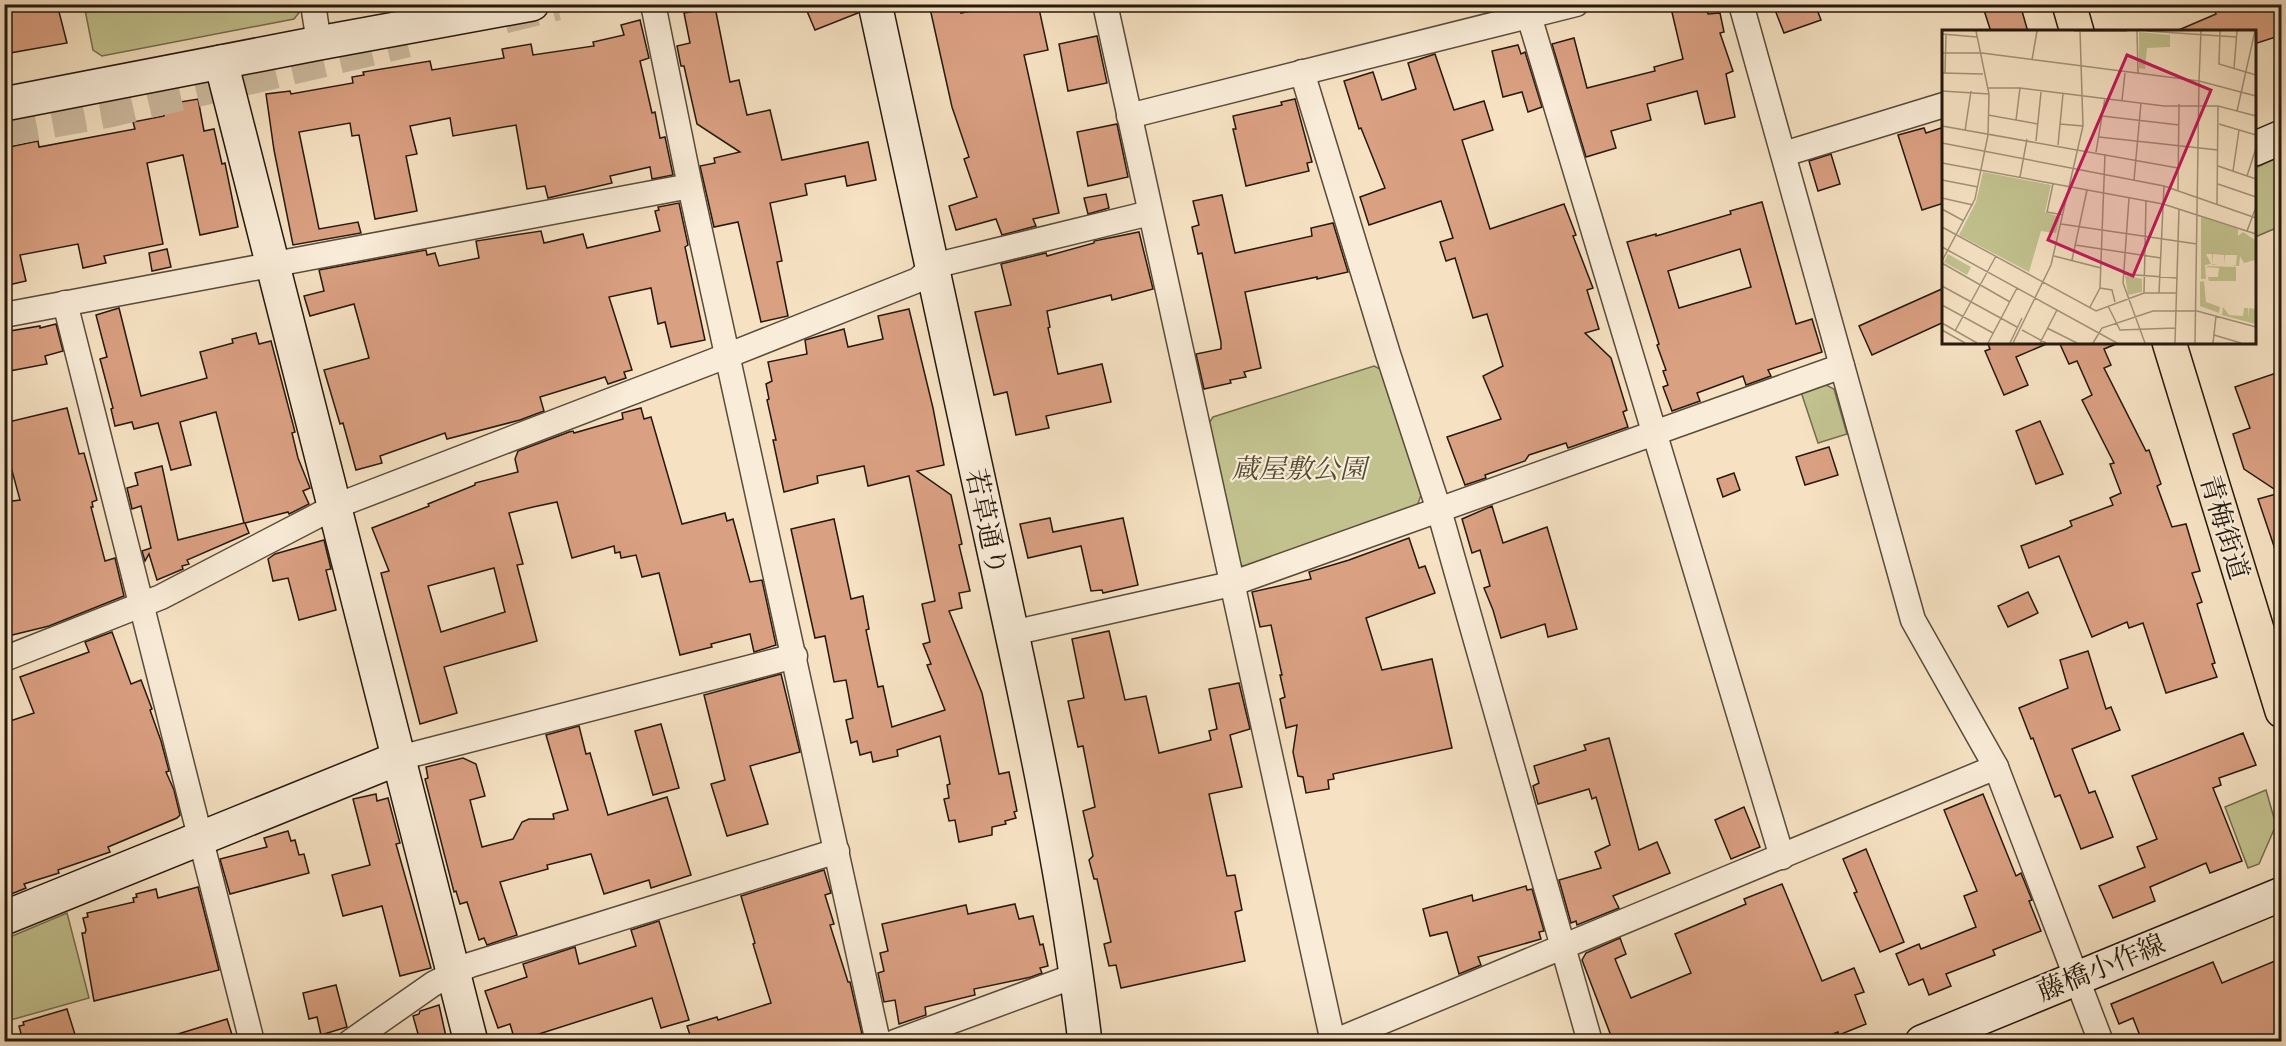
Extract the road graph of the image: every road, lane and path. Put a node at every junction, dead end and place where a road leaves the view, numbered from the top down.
1 (313, 4) edge
2 (532, 4) tunnel mouth
3 (653, 4) edge
4 (875, 4) edge
5 (1105, 4) edge
6 (1576, 4) edge
7 (1742, 4) edge
8 (2068, 4) edge
9 (1529, 16) junction
10 (2076, 30) edge
11 (319, 43) junction
12 (221, 62) junction
13 (1302, 72) junction
14 (4, 104) edge
15 (1942, 106) edge
16 (1129, 116) junction
17 (2282, 137) edge
18 (2256, 148) edge
19 (1784, 154) junction
20 (690, 186) junction
21 (1150, 213) junction
22 (272, 264) junction
23 (933, 267) junction
24 (65, 303) junction
25 (4, 315) edge
26 (2170, 344) edge
27 (729, 355) junction
28 (1842, 366) junction
29 (1653, 433) junction
30 (336, 506) junction
31 (1439, 510) junction
32 (1231, 584) junction
33 (142, 605) junction
34 (1012, 633) junction
35 (795, 656) junction
36 (4, 658) edge
37 (2282, 711) edge
38 (399, 758) junction
39 (1996, 767) junction
40 (201, 837) junction
41 (837, 851) junction
42 (1782, 857) junction
43 (2282, 894) edge
44 (4, 918) edge
45 (1564, 947) junction
46 (453, 972) junction
47 (1077, 975) junction
48 (2077, 977) junction
49 (252, 1041) edge
50 (350, 1041) edge
51 (471, 1041) edge
52 (878, 1041) edge
53 (895, 1041) edge
54 (1085, 1041) edge
55 (1333, 1041) edge
56 (1590, 1041) edge
57 (1922, 1041) edge
58 (2101, 1041) edge

1 - 11 street
2 - 11 street
3 - 20 street
4 - 23 street, 若草通り
5 - 16 street
6 - 9 street
7 - 19 street
8 - 10 main road
9 - 13 street
9 - 29 street
11 - 12 street
12 - 14 street
12 - 22 street
13 - 16 street
13 - 31 street
15 - 19 street
16 - 21 street
17 - 18 street
19 - 28 street
20 - 22 street
20 - 27 street
21 - 23 street
21 - 32 street
22 - 24 street
22 - 30 street
23 - 27 street
23 - 34 street, 若草通り
24 - 25 street
24 - 33 street
26 - 37 main road, 青梅街道
27 - 30 street
27 - 35 street
28 - 29 street
28 - 39 street
29 - 31 street
29 - 42 street
30 - 33 street
30 - 38 street
31 - 32 street
31 - 45 street
32 - 34 street
32 - 55 street
33 - 36 street
33 - 40 street
34 - 47 street, 若草通り
35 - 38 street
35 - 41 street
38 - 40 street
38 - 46 street
39 - 42 street
39 - 48 street
40 - 44 street
40 - 49 street
41 - 46 street
41 - 52 street
42 - 45 street
43 - 48 street, 藤橋小作線
45 - 55 street
45 - 56 street
46 - 50 street
46 - 51 street
47 - 53 street
47 - 54 street, 若草通り
48 - 57 street, 藤橋小作線
48 - 58 street

